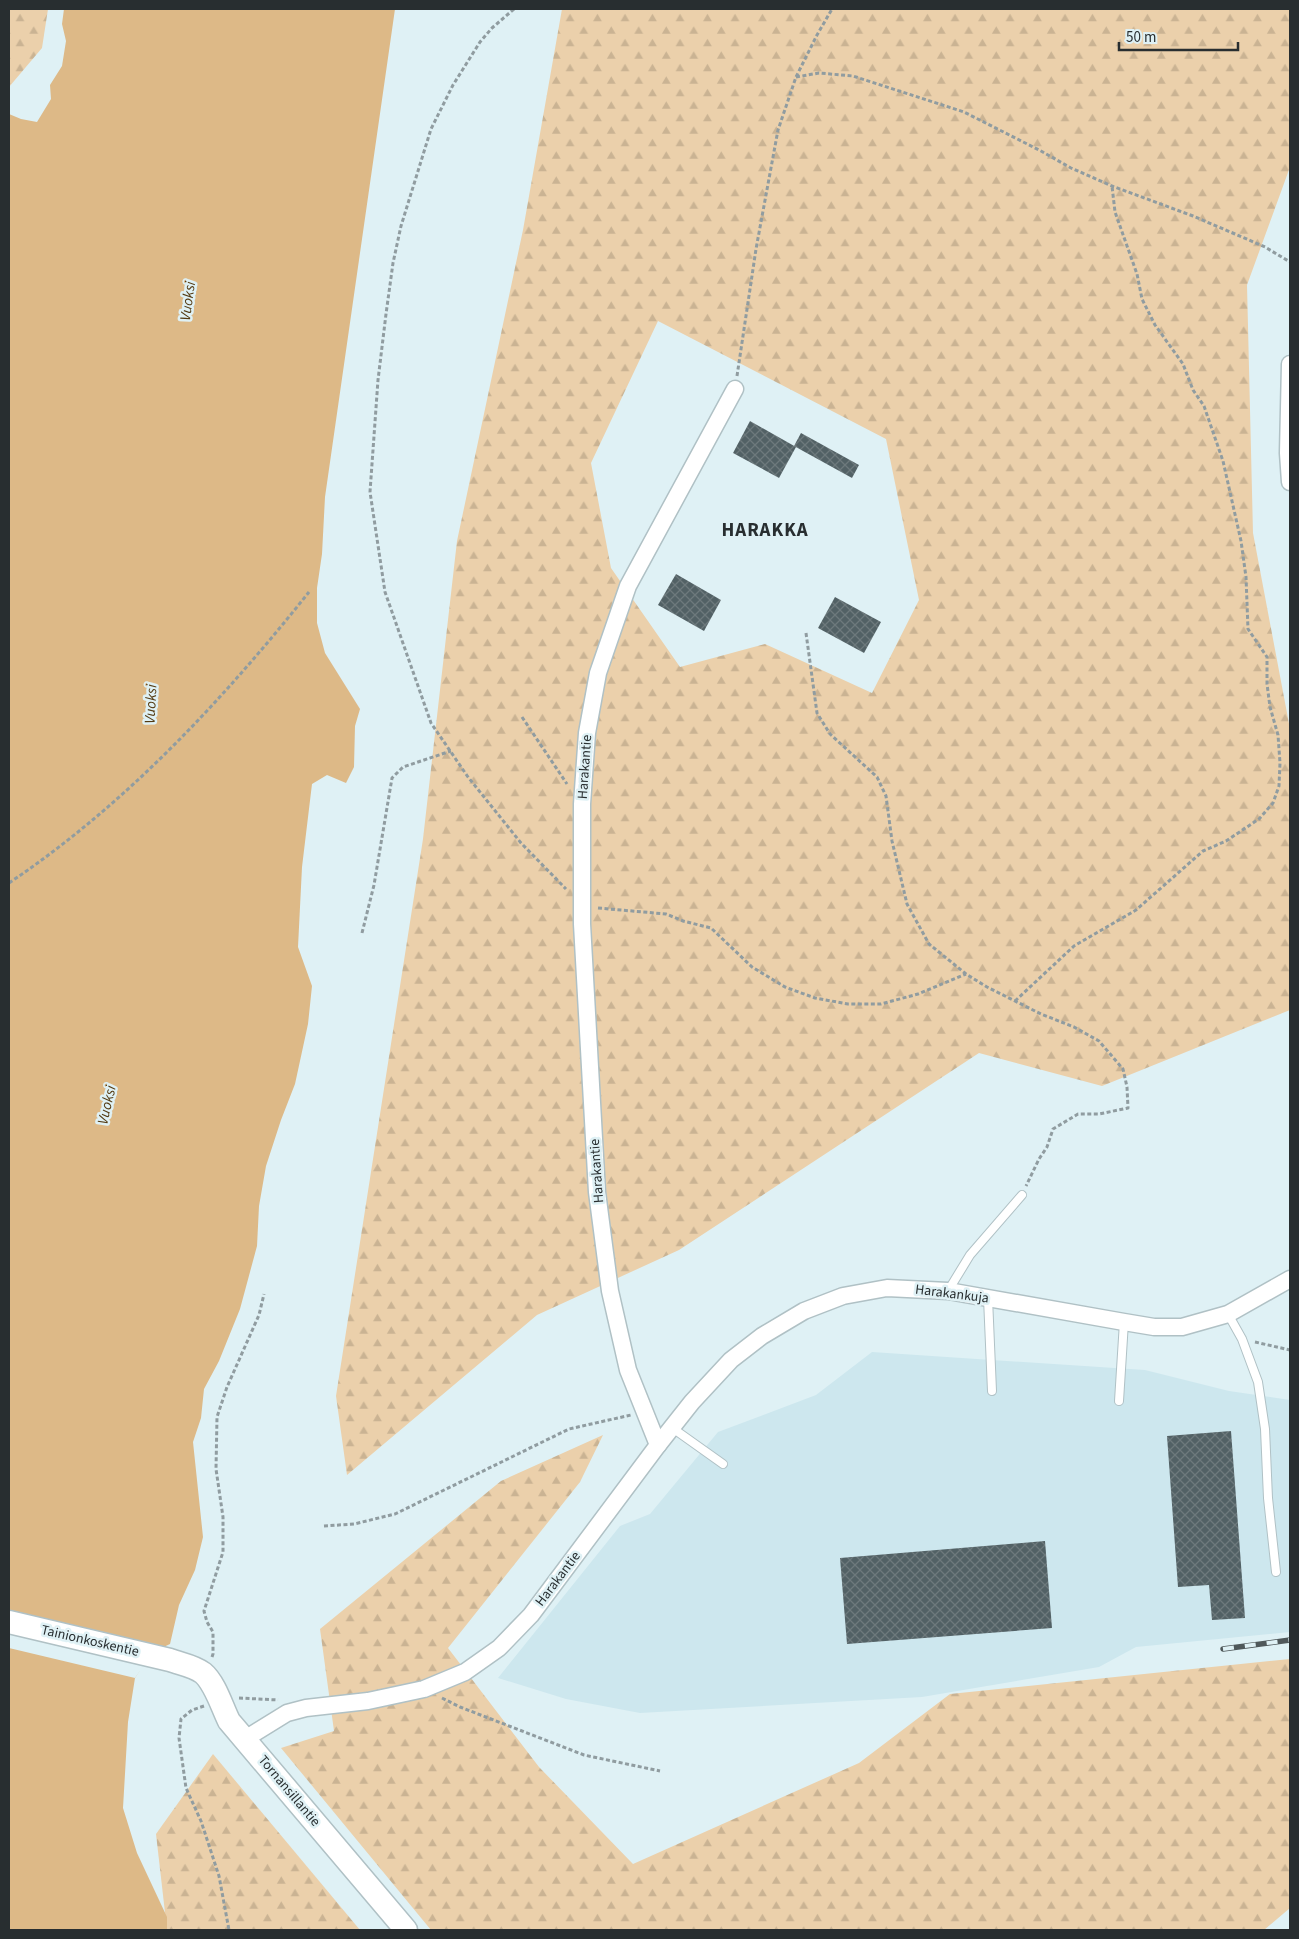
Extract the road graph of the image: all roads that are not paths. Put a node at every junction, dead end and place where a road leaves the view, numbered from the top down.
1 (1290, 364) edge
2 (735, 389) road end
3 (1290, 482) edge
4 (1022, 1195) road end
5 (1290, 1279) edge
6 (948, 1291) junction
7 (988, 1298) junction
8 (1228, 1314) junction
9 (1124, 1322) junction
10 (992, 1391) dead end
11 (1119, 1401) dead end
12 (671, 1427) junction
13 (658, 1445) junction
14 (723, 1464) dead end
15 (1276, 1572) dead end
16 (9, 1622) edge
17 (203, 1673) joint
18 (245, 1739) junction
19 (406, 1930) edge

1 - 3 street
2 - 13 street, Harakantie
4 - 6 lane
5 - 8 street, Harakankuja
6 - 7 street, Harakankuja
6 - 12 street, Harakankuja
7 - 9 street, Harakankuja
7 - 10 lane
8 - 9 street, Harakankuja
8 - 15 lane
9 - 11 lane
12 - 13 street, Harakankuja
12 - 14 lane
13 - 18 street, Harakantie
16 - 17 street, Tainionkoskentie
17 - 18 street, Tornansillantie
18 - 19 street, Tornansillantie

